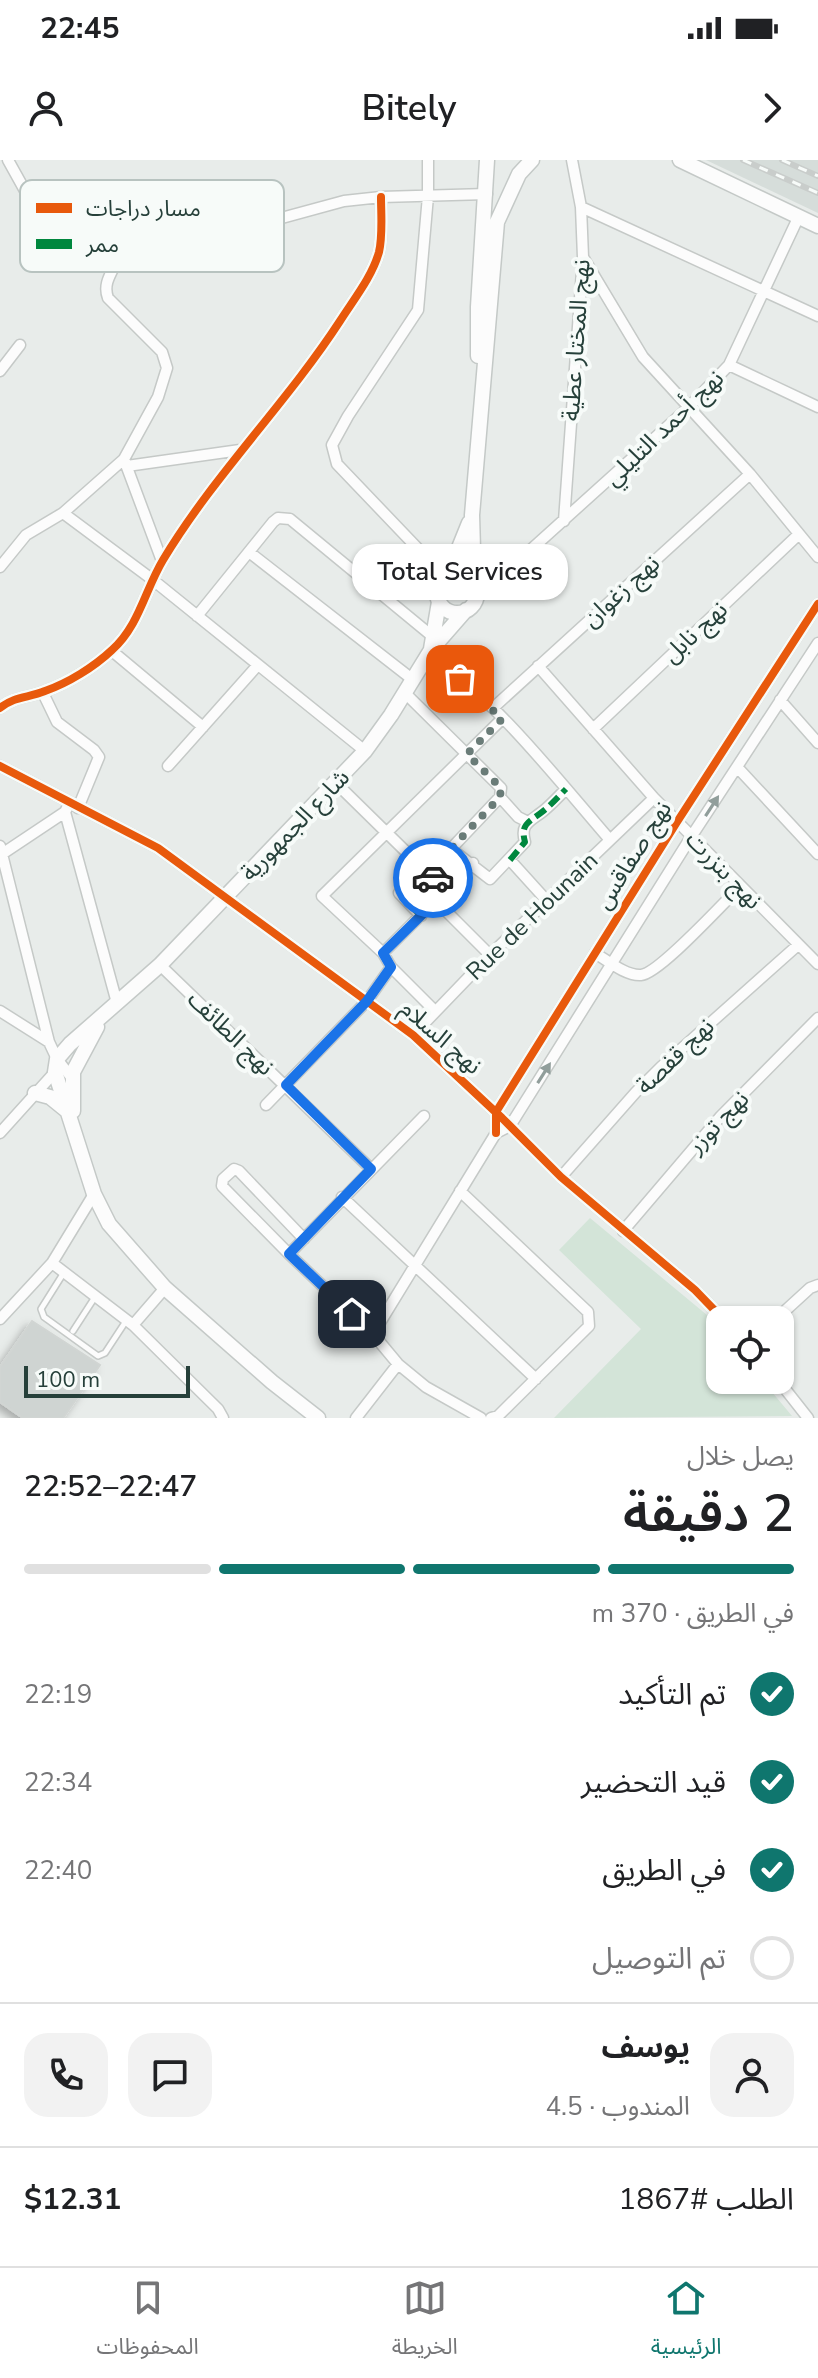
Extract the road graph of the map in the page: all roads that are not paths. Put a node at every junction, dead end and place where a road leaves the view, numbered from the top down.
1 (8, 160) edge
2 (428, 160) edge
3 (532, 160) edge
4 (572, 160) edge
5 (680, 160) edge
6 (490, 161) edge
7 (20, 182) edge
8 (487, 194) junction
9 (428, 196) junction
10 (381, 197) junction
11 (581, 207) junction
12 (799, 216) junction
13 (284, 217) edge
14 (818, 226) edge
15 (583, 257) junction
16 (111, 272) edge
17 (764, 292) junction
18 (818, 316) edge
19 (20, 345) dead end
20 (729, 365) junction
21 (0, 371) edge
22 (481, 404) junction
23 (689, 407) junction
24 (818, 407) edge
25 (240, 450) junction
26 (126, 463) junction
27 (750, 474) junction
28 (63, 513) junction
29 (472, 515) junction
30 (564, 521) junction
31 (798, 535) junction
32 (249, 552) junction
33 (818, 557) edge
34 (162, 561) junction
35 (0, 567) edge
36 (446, 576) junction
37 (153, 580) junction
38 (472, 598) junction
39 (439, 602) junction
40 (818, 604) edge
41 (197, 616) junction
42 (818, 643) edge
43 (430, 646) junction
44 (112, 651) junction
45 (257, 666) junction
46 (538, 666) junction
47 (409, 686) junction
48 (43, 693) junction
49 (780, 700) junction
50 (0, 708) edge
51 (493, 708) junction
52 (502, 719) junction
53 (203, 727) junction
54 (593, 729) junction
55 (818, 743) edge
56 (365, 751) junction
57 (467, 754) junction
58 (0, 766) edge
59 (168, 766) dead end
60 (737, 767) junction
61 (336, 783) junction
62 (566, 789) junction
63 (500, 797) junction
64 (654, 798) junction
65 (71, 807) junction
66 (526, 821) junction
67 (677, 822) junction
68 (386, 831) junction
69 (691, 837) junction
70 (610, 840) junction
71 (451, 849) junction
72 (1, 850) edge
73 (818, 854) edge
74 (510, 860) junction
75 (473, 863) junction
76 (426, 870) junction
77 (4, 886) edge
78 (740, 887) junction
79 (446, 891) junction
80 (224, 898) junction
81 (436, 901) junction
82 (548, 902) junction
83 (421, 916) junction
84 (798, 945) junction
85 (383, 953) junction
86 (595, 953) junction
87 (490, 955) junction
88 (613, 964) junction
89 (818, 964) edge
90 (160, 965) junction
91 (391, 967) junction
92 (367, 1001) junction
93 (117, 1003) junction
94 (0, 1011) edge
95 (435, 1011) junction
96 (104, 1017) junction
97 (818, 1018) edge
98 (413, 1035) junction
99 (49, 1042) junction
100 (56, 1065) junction
101 (71, 1077) junction
102 (286, 1085) junction
103 (35, 1093) junction
104 (266, 1105) dead end
105 (67, 1110) junction
106 (496, 1112) junction
107 (424, 1116) dead end
108 (510, 1126) junction
109 (75, 1131) junction
110 (0, 1133) edge
111 (496, 1133) junction
112 (371, 1169) junction
113 (561, 1177) junction
114 (460, 1191) junction
115 (94, 1194) junction
116 (342, 1197) junction
117 (623, 1231) junction
118 (304, 1239) junction
119 (289, 1254) junction
120 (52, 1263) junction
121 (414, 1267) junction
122 (64, 1272) junction
123 (818, 1285) edge
124 (165, 1288) junction
125 (95, 1296) junction
126 (710, 1306) edge
127 (790, 1306) edge
128 (0, 1319) edge
129 (129, 1323) junction
130 (73, 1331) dead end
131 (373, 1334) junction
132 (398, 1364) junction
133 (536, 1379) junction
134 (788, 1394) edge
135 (804, 1416) edge
136 (223, 1418) edge
137 (318, 1418) edge
138 (356, 1418) edge
139 (481, 1418) edge
140 (491, 1418) edge

1 - 7 street
2 - 9 street
3 - 22 main road
4 - 11 street, نهج المختار عطية
5 - 12 main road
6 - 8 main road
8 - 9 street
8 - 22 main road
9 - 10 street
9 - 36 street
10 - 13 street
10 - 25 street
11 - 15 street, نهج المختار عطية
11 - 17 street
12 - 14 main road
12 - 17 street, نهج أحمد التليلي
15 - 23 street
15 - 30 street, نهج المختار عطية
16 - 26 street
17 - 18 street
17 - 20 street, نهج أحمد التليلي
19 - 21 street
20 - 23 street, نهج أحمد التليلي
20 - 24 street
22 - 29 main road
23 - 27 street
23 - 30 street, نهج أحمد التليلي
25 - 26 street
25 - 34 street
26 - 28 street
26 - 34 street
27 - 31 street
27 - 46 street, نهج زغوان
28 - 35 street
28 - 37 street
29 - 36 main road
29 - 38 main road
30 - 38 street, نهج أحمد التليلي
31 - 33 street
31 - 54 street, نهج نابل
32 - 41 street
32 - 43 street
32 - 47 street
34 - 37 street
36 - 38 main road
36 - 39 main road
37 - 41 street
37 - 44 street
38 - 39 main road
38 - 43 main road
39 - 43 main road
40 - 67 street, نهج صفاقس
41 - 45 street
42 - 49 street, نهج صفاقس
43 - 47 main road, شارع الجمهورية
43 - 51 street
44 - 48 street
44 - 53 street
45 - 53 street
45 - 56 street
46 - 51 street, نهج زغوان
46 - 54 street, نهج بنزرت
47 - 56 main road, شارع الجمهورية
47 - 57 street
48 - 50 street
48 - 65 street
49 - 55 street
49 - 60 street, نهج صفاقس
51 - 52 street
52 - 57 street
52 - 62 street
53 - 59 street
54 - 64 street, نهج بنزرت
56 - 61 main road, شارع الجمهورية
57 - 63 street
57 - 68 street
58 - 65 street, نهج السلام
69 -> 60 street, نهج صفاقس
60 - 73 street
61 - 68 street
61 - 80 main road, شارع الجمهورية
62 - 66 street
62 - 70 street
63 - 66 street
63 - 71 street
64 - 67 street, نهج بنزرت
64 - 70 street, Rue de Hounain
65 - 72 street
65 - 80 street, نهج السلام
65 - 93 street
66 - 74 street
67 - 69 street, نهج بنزرت
67 - 86 street, نهج صفاقس
68 - 76 street
68 - 85 street
69 - 78 street, نهج بنزرت
69 - 88 street, نهج صفاقس
70 - 82 street, Rue de Hounain
71 - 75 street
71 - 76 street
72 - 77 street
74 - 75 street
74 - 82 street
75 - 79 street
76 - 79 street
76 - 83 street
77 - 99 street
78 - 84 street, نهج بنزرت
78 - 88 street
79 - 81 street
80 - 90 main road, شارع الجمهورية
80 - 92 street, نهج السلام
81 - 83 street
81 - 87 street
82 - 87 street, Rue de Hounain
83 - 85 street
84 - 89 street, نهج بنزرت
84 - 113 street, نهج قفصة
85 - 91 street
86 - 88 street
86 - 106 street, نهج صفاقس
87 - 95 street, Rue de Hounain
108 -> 88 street, نهج صفاقس
90 - 93 main road, شارع الجمهورية
90 - 102 street, نهج الطائف
91 - 92 street
91 - 95 street
92 - 98 street, نهج السلام
92 - 102 street
93 - 96 main road, شارع الجمهورية
94 - 99 street
95 - 98 street, Rue de Hounain
96 - 100 main road
96 - 101 main road
97 - 117 street, نهج توزر
98 - 106 street, نهج السلام
99 - 100 street
100 - 101 street
100 - 103 street
100 - 105 main road
101 - 109 main road
102 - 104 street
102 - 112 street, نهج الطائف
103 - 105 main road
103 - 110 street
105 - 109 main road
106 - 108 street, نهج السلام
106 - 111 street
107 - 112 street
108 - 111 street
108 - 113 street, نهج السلام
109 - 115 main road
111 - 114 street
112 - 116 street
113 - 117 street, نهج السلام
114 - 121 street
114 - 133 street
115 - 120 street
115 - 124 main road
116 - 118 street
116 - 121 street
117 - 126 street, نهج السلام
118 - 119 street
118 - 119 street
119 - 131 street
120 - 122 street
120 - 128 street
121 - 131 street
121 - 133 street
122 - 125 street
122 - 129 lane
123 - 127 street
124 - 129 street
124 - 137 main road
125 - 129 street
125 - 130 lane
129 - 136 street
131 - 132 street
132 - 138 street
132 - 139 street
133 - 140 street
134 - 135 street

